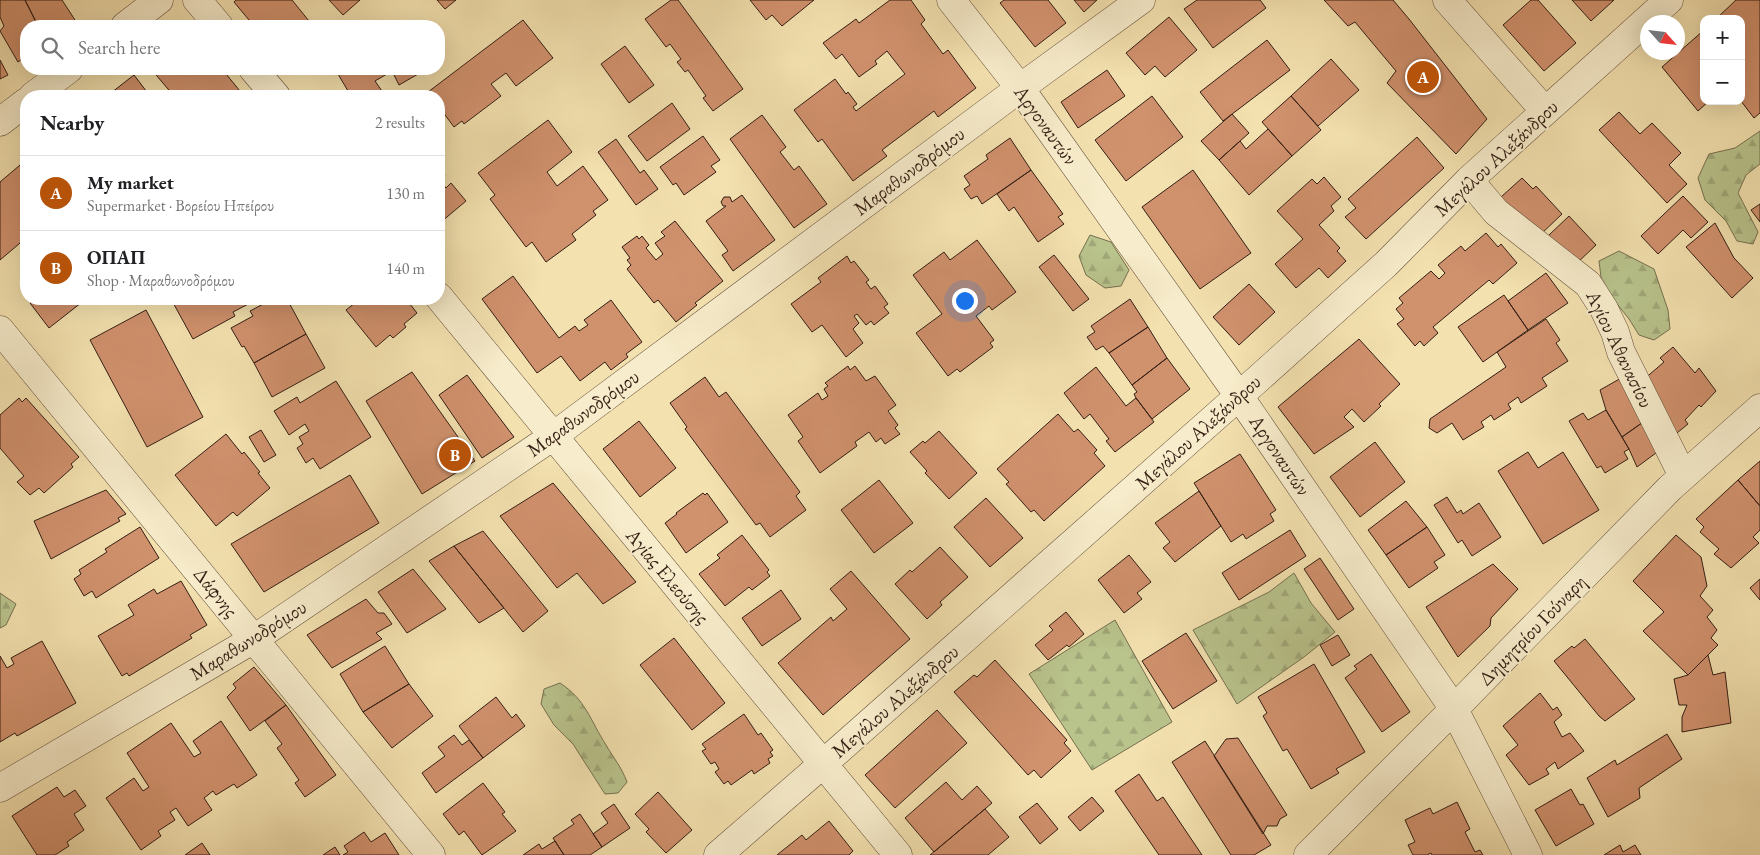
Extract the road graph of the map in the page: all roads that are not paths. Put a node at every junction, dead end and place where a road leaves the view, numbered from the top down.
1 (159, 0) edge
2 (197, 0) edge
3 (951, 0) edge
4 (1141, 0) edge
5 (1447, 0) edge
6 (1669, 0) edge
7 (133, 20) edge
8 (214, 20) edge
9 (61, 75) edge
10 (258, 75) edge
11 (1020, 88) junction
12 (41, 90) edge
13 (271, 90) edge
14 (20, 107) edge
15 (1545, 112) junction
16 (0, 122) edge
17 (1468, 180) junction
18 (445, 304) edge
19 (0, 330) edge
20 (1239, 396) junction
21 (1760, 408) edge
22 (552, 437) junction
23 (1683, 476) junction
24 (254, 639) junction
25 (1454, 709) junction
26 (824, 764) junction
27 (0, 788) edge
28 (431, 855) edge
29 (718, 855) edge
30 (898, 855) edge
31 (1308, 855) edge
32 (1528, 855) edge

1 - 7 street
2 - 8 street
3 - 11 street, Αργοναυτών
4 - 11 street, Μαραθωνοδρόμου
5 - 15 street
6 - 15 street, Μεγάλου Αλεξάνδρου
9 - 12 street
10 - 13 street
11 - 20 street, Αργοναυτών
11 - 22 street, Μαραθωνοδρόμου
14 - 16 street
15 - 17 street, Μεγάλου Αλεξάνδρου
17 - 20 street, Μεγάλου Αλεξάνδρου
17 - 23 street, Αγίου Αθανασίου
18 - 22 street, Αγίας Ελεούσης
19 - 24 street, Δάφνης
20 - 25 street, Αργοναυτών
20 - 26 street, Μεγάλου Αλεξάνδρου
21 - 23 street, Δημητρίου Γούναρη
22 - 24 street, Μαραθωνοδρόμου
22 - 26 street, Αγίας Ελεούσης
23 - 25 street, Δημητρίου Γούναρη
24 - 27 street, Μαραθωνοδρόμου
24 - 28 street, Δάφνης
25 - 31 street, Δημητρίου Γούναρη
25 - 32 street, Αργοναυτών
26 - 29 street, Μεγάλου Αλεξάνδρου
26 - 30 street, Αγίας Ελεούσης

